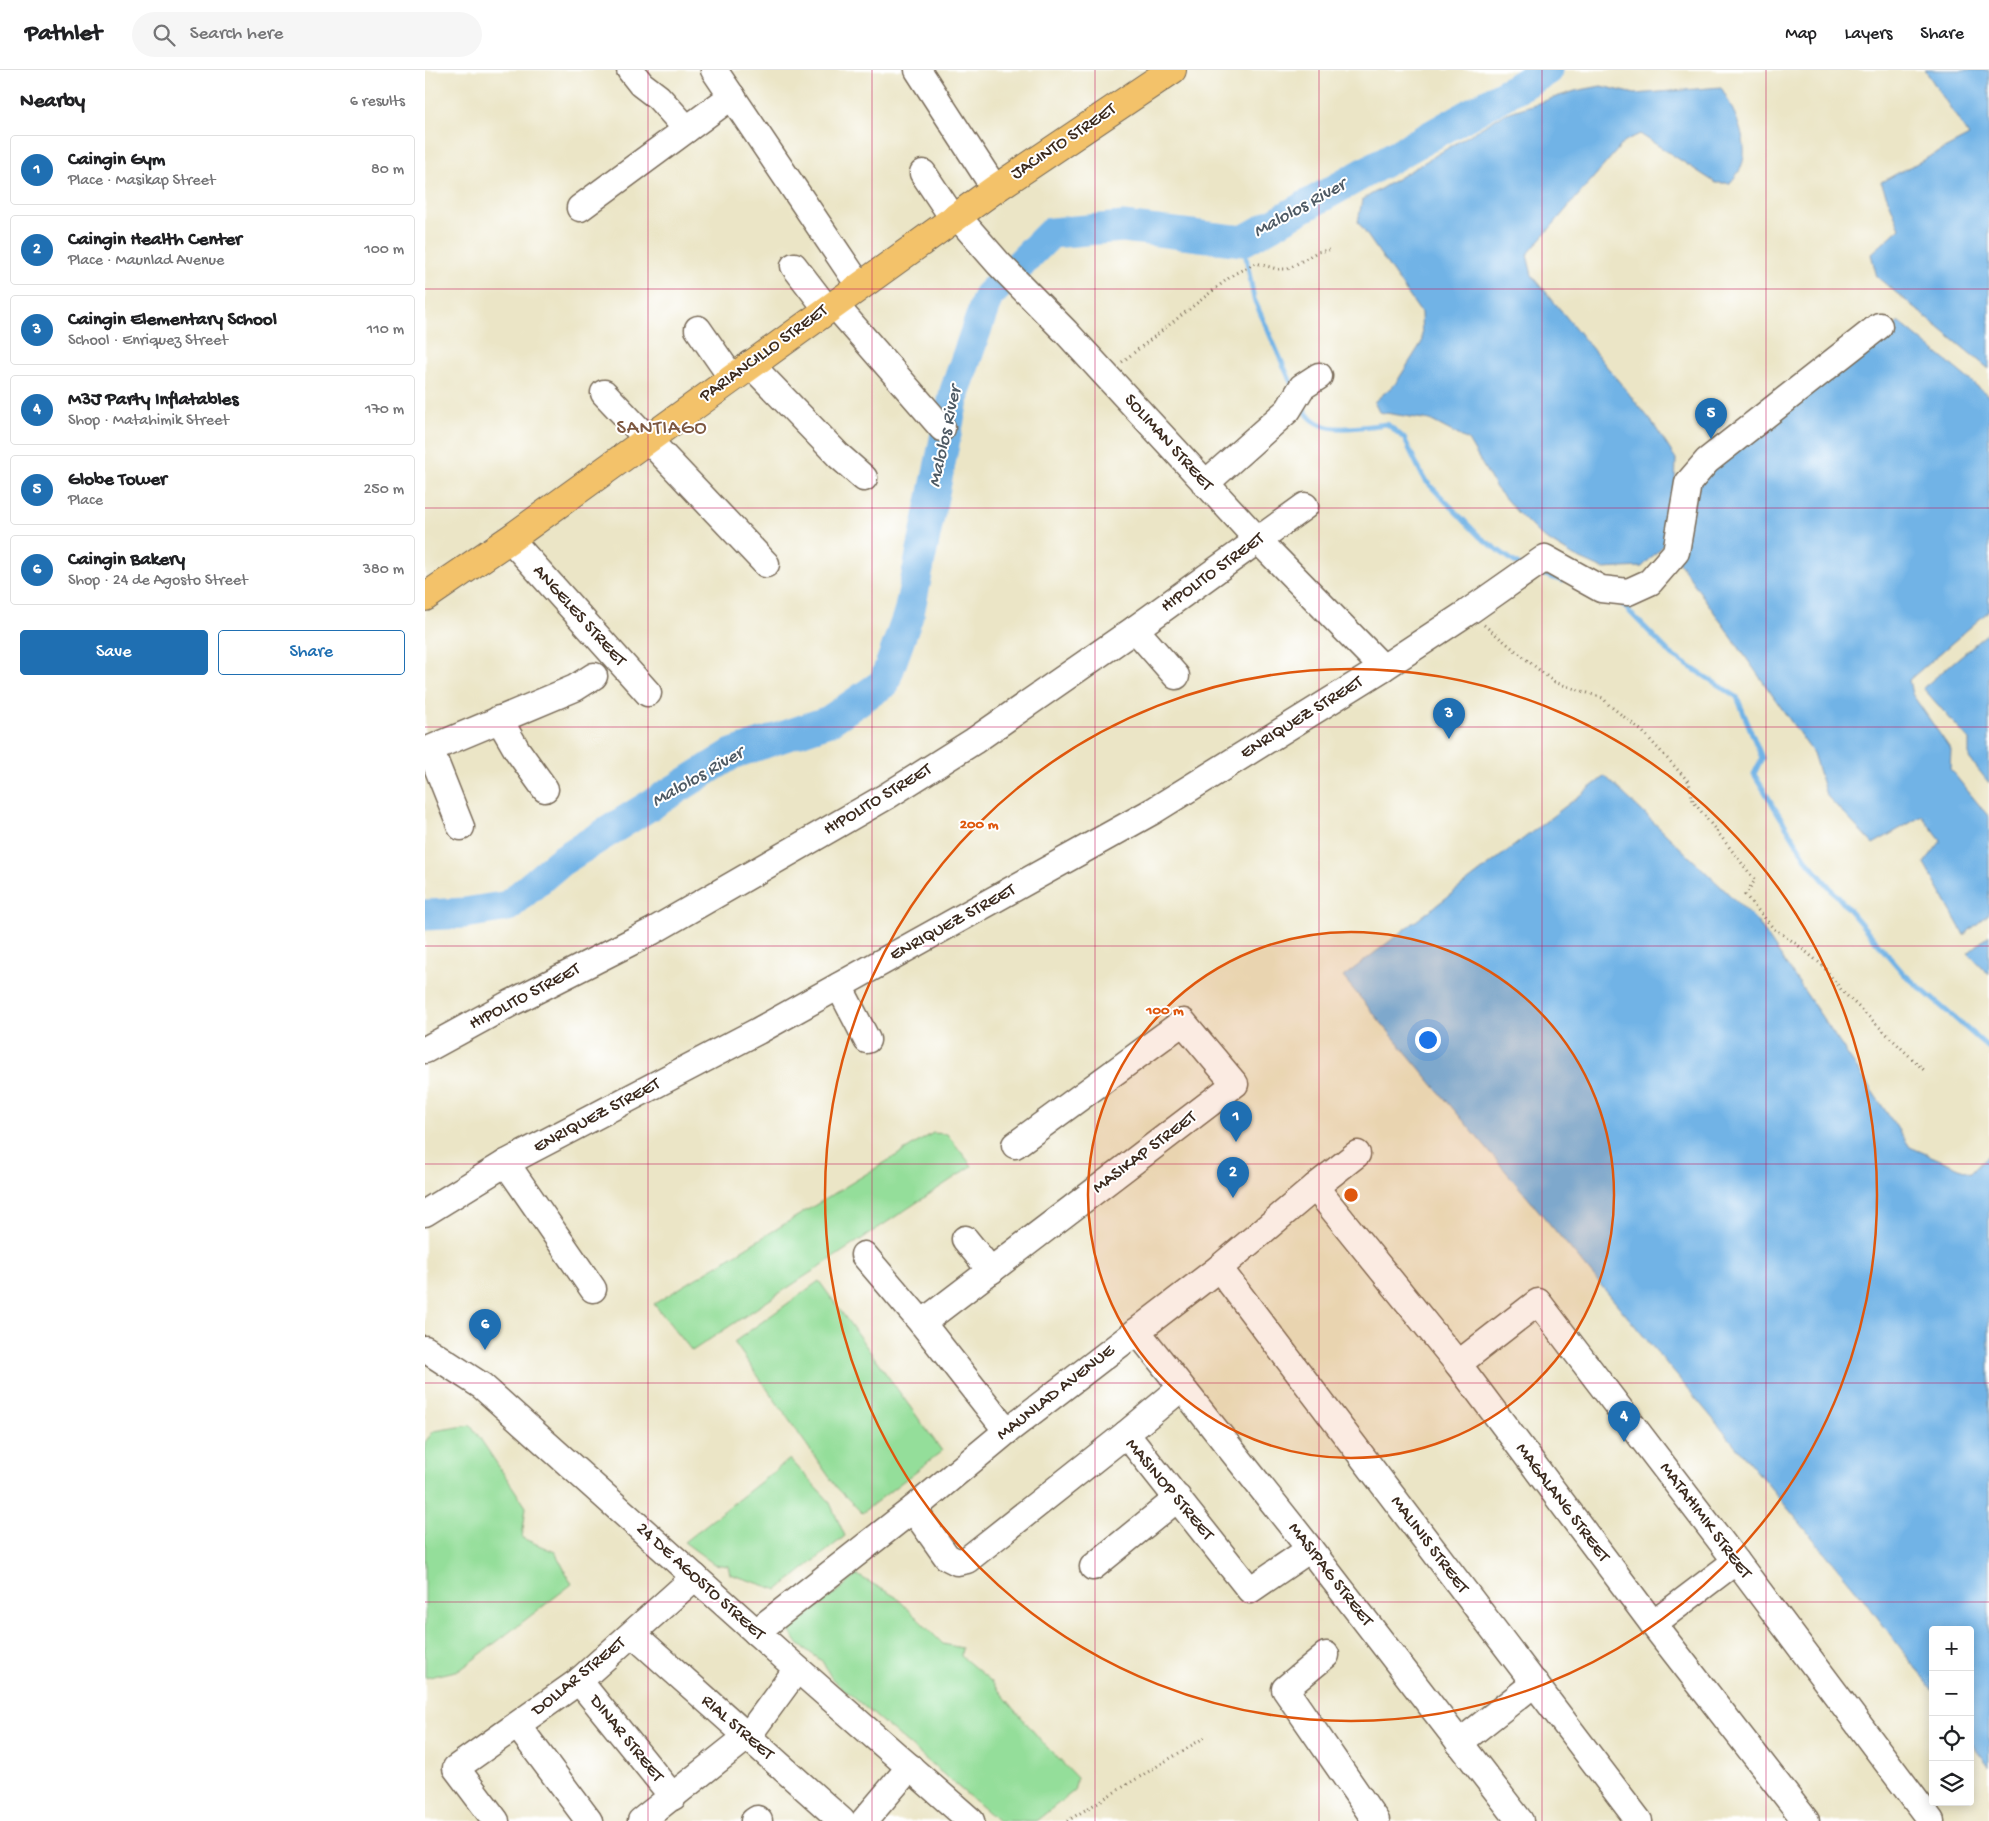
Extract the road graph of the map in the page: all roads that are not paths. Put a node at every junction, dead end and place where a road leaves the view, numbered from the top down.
1 (630, 70) edge
2 (714, 70) edge
3 (918, 70) edge
4 (1172, 70) edge
5 (732, 96) junction
6 (687, 129) junction
7 (923, 174) dead end
8 (995, 189) junction
9 (580, 208) dead end
10 (955, 217) junction
11 (794, 266) dead end
12 (859, 285) junction
13 (830, 306) junction
14 (1879, 326) dead end
15 (698, 329) dead end
16 (741, 371) junction
17 (1310, 381) dead end
18 (604, 393) dead end
19 (942, 428) dead end
20 (648, 438) junction
21 (864, 478) dead end
22 (1205, 484) junction
23 (1305, 506) dead end
24 (510, 539) junction
25 (1258, 540) junction
26 (766, 564) dead end
27 (425, 597) edge
28 (1135, 629) junction
29 (606, 667) junction
30 (1383, 668) junction
31 (1176, 676) dead end
32 (653, 686) dead end
33 (499, 719) junction
34 (428, 750) edge
35 (545, 789) dead end
36 (461, 827) dead end
37 (839, 986) junction
38 (867, 1040) dead end
39 (425, 1050) edge
40 (1015, 1145) dead end
41 (1357, 1154) dead end
42 (506, 1163) junction
43 (1315, 1187) junction
44 (425, 1213) edge
45 (965, 1239) dead end
46 (864, 1255) dead end
47 (1219, 1268) junction
48 (991, 1271) junction
49 (593, 1289) dead end
50 (922, 1324) junction
51 (1137, 1331) junction
52 (425, 1349) edge
53 (1458, 1364) junction
54 (1181, 1388) junction
55 (1007, 1430) junction
56 (1126, 1434) junction
57 (1178, 1498) junction
58 (913, 1509) junction
59 (1310, 1549) junction
60 (1736, 1562) junction
61 (1093, 1567) dead end
62 (695, 1578) junction
63 (1653, 1624) junction
64 (756, 1632) junction
65 (633, 1634) junction
66 (1326, 1655) dead end
67 (797, 1669) junction
68 (579, 1681) junction
69 (1535, 1683) junction
70 (518, 1726) junction
71 (748, 1736) junction
72 (1459, 1743) junction
73 (910, 1768) junction
74 (673, 1797) junction
75 (496, 1821) edge
76 (589, 1821) edge
77 (641, 1821) edge
78 (754, 1821) edge
79 (759, 1821) edge
80 (842, 1821) edge
81 (865, 1821) edge
82 (971, 1821) edge
83 (1376, 1821) edge
84 (1519, 1821) edge
85 (1639, 1821) edge
86 (1806, 1821) edge
87 (1931, 1821) edge

1 - 6 street
2 - 5 street
3 - 8 street
4 - 8 main road, JACINTO STREET
5 - 6 street
5 - 12 street
6 - 9 street
7 - 10 street, SOLIMAN STREET
8 - 10 main road, JACINTO STREET
10 - 12 main road, PARIANCILLO STREET
10 - 22 street, SOLIMAN STREET
11 - 13 street
12 - 13 main road, PARIANCILLO STREET
13 - 16 main road, PARIANCILLO STREET
13 - 19 street
14 - 30 street, ENRIQUEZ STREET
15 - 16 street
16 - 20 main road, PARIANCILLO STREET
16 - 21 street
17 - 22 street
18 - 20 street
20 - 24 main road, PARIANCILLO STREET
20 - 26 street
22 - 25 street, SOLIMAN STREET
23 - 25 street, HIPOLITO STREET
24 - 27 main road, PARIANCILLO STREET
24 - 29 street, ANGELES STREET
25 - 28 street, HIPOLITO STREET
25 - 30 street, SOLIMAN STREET
28 - 31 street
28 - 39 street, HIPOLITO STREET
29 - 32 street, ANGELES STREET
29 - 33 street
30 - 37 street, ENRIQUEZ STREET
33 - 34 street
33 - 35 street
34 - 36 street
37 - 38 street
37 - 42 street, ENRIQUEZ STREET
40 - 48 street, MASIKAP STREET
41 - 43 street, MAUNLAD AVENUE
42 - 44 street, ENRIQUEZ STREET
42 - 49 street
43 - 47 street, MAUNLAD AVENUE
43 - 53 street, MAGALANG STREET
45 - 48 street
46 - 50 street
47 - 51 street, MAUNLAD AVENUE
47 - 69 street, MALINIS STREET
48 - 50 street, MASIKAP STREET
50 - 55 street
51 - 54 street, MASIPAG STREET
51 - 55 street, MAUNLAD AVENUE
52 - 62 street, 24 DE AGOSTO STREET
53 - 60 street, MATAHIMIK STREET
53 - 63 street, MAGALANG STREET
54 - 56 street
54 - 59 street, MASIPAG STREET
55 - 58 street, MAUNLAD AVENUE
56 - 57 street, MASINOP STREET
56 - 58 street, MASINOP STREET
57 - 59 street, MASINOP STREET
57 - 61 street
58 - 64 street, MAUNLAD AVENUE
59 - 72 street, MASIPAG STREET
60 - 63 street
60 - 87 street, MATAHIMIK STREET
62 - 64 street, 24 DE AGOSTO STREET
62 - 65 street, DOLLAR STREET
63 - 86 street, MAGALANG STREET
64 - 67 street, 24 DE AGOSTO STREET
65 - 68 street, DOLLAR STREET
65 - 71 street, RIAL STREET
66 - 83 street
67 - 71 street
67 - 73 street, 24 DE AGOSTO STREET
68 - 70 street, DOLLAR STREET
68 - 74 street, DINAR STREET
69 - 72 street
69 - 85 street, MALINIS STREET
70 - 75 street, DOLLAR STREET
70 - 76 street
71 - 74 street
71 - 80 street, RIAL STREET
72 - 84 street, MASIPAG STREET
73 - 81 street
73 - 82 street, 24 DE AGOSTO STREET
74 - 77 street
78 - 79 street

